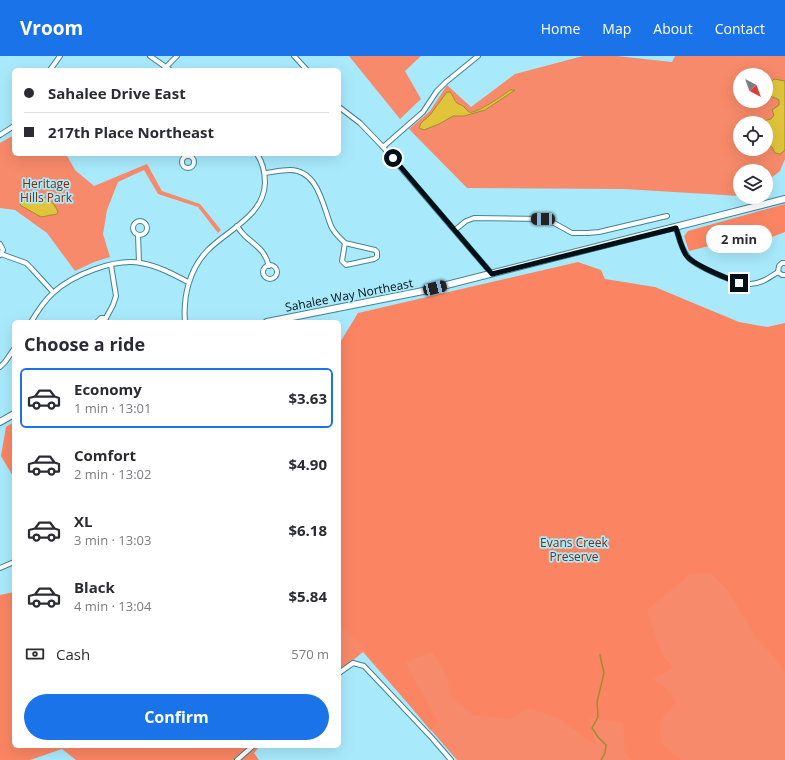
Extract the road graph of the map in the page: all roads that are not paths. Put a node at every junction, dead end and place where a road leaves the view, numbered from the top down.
1 (60, 56) edge
2 (150, 56) edge
3 (177, 56) edge
4 (294, 56) edge
5 (478, 56) edge
6 (51, 68) edge
7 (165, 68) edge
8 (167, 68) edge
9 (305, 68) edge
10 (341, 108) edge
11 (12, 127) edge
12 (0, 135) edge
13 (383, 147) junction
14 (258, 156) edge
15 (265, 173) junction
16 (785, 199) edge
17 (668, 216) dead end
18 (237, 226) junction
19 (676, 228) junction
20 (455, 230) junction
21 (138, 235) dead end
22 (345, 243) junction
23 (0, 244) edge
24 (0, 254) edge
25 (139, 262) junction
26 (785, 263) edge
27 (111, 264) junction
28 (269, 266) dead end
29 (778, 272) junction
30 (492, 274) junction
31 (785, 275) edge
32 (188, 282) junction
33 (53, 292) junction
34 (106, 318) joint
35 (32, 320) edge
36 (99, 320) edge
37 (185, 320) edge
38 (277, 320) edge
39 (12, 351) edge
40 (0, 367) edge
41 (12, 415) edge
42 (0, 422) edge
43 (12, 563) edge
44 (0, 568) edge
45 (341, 671) edge
46 (251, 748) edge
47 (237, 760) edge
48 (451, 760) edge

1 - 6 street
2 - 7 street
3 - 8 street
4 - 9 street
5 - 13 street
10 - 13 street
11 - 12 street
13 - 20 street
14 - 15 street
15 - 18 street
15 - 22 street
16 - 19 main road, Sahalee Way Northeast
17 - 20 street
18 - 28 street
18 - 32 street
19 - 29 street
19 - 30 main road, Sahalee Way Northeast
20 - 30 street
21 - 25 street
22 - 22 street
23 - 24 street
24 - 33 street
25 - 27 street
25 - 32 street
26 - 29 street
27 - 33 street
27 - 34 street
29 - 31 street
30 - 38 main road, Sahalee Way Northeast
32 - 37 street
33 - 35 street
34 - 36 street
39 - 40 street
41 - 42 main road
43 - 44 street
45 - 48 street
46 - 47 street

